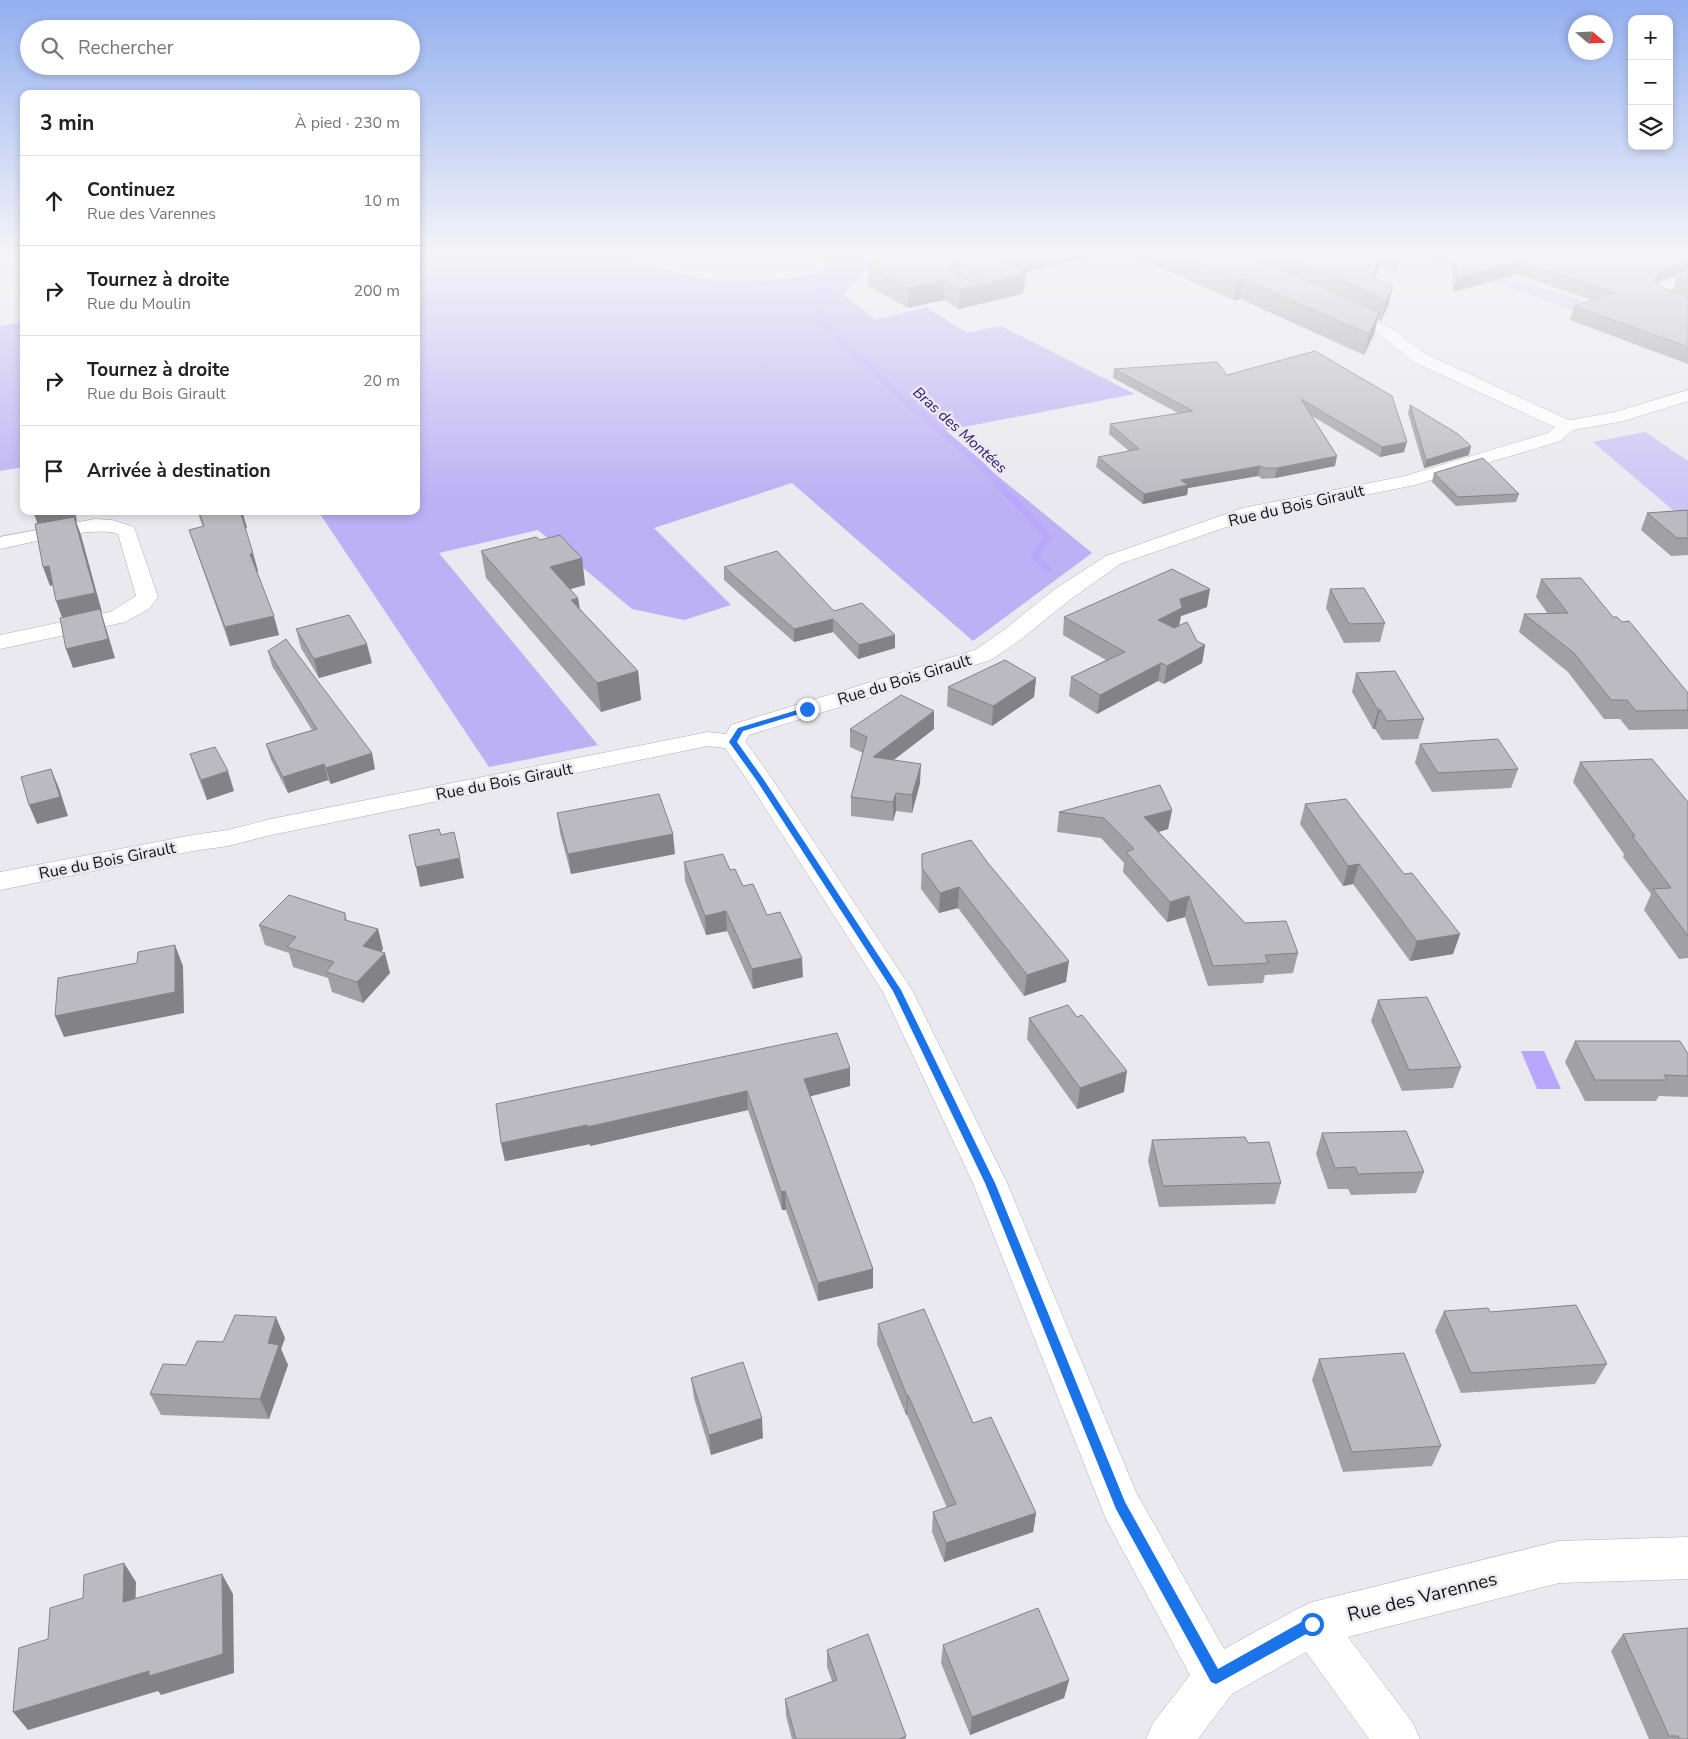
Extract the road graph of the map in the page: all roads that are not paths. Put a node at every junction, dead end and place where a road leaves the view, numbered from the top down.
1 (1391, 337) edge
2 (1688, 396) edge
3 (1567, 426) junction
4 (0, 543) edge
5 (0, 642) edge
6 (733, 742) junction
7 (0, 881) edge
8 (1688, 1558) edge
9 (1312, 1624) junction
10 (1216, 1678) junction
11 (1169, 1739) edge
12 (1397, 1739) edge

1 - 3 street
2 - 3 street, Rue du Bois Girault
3 - 6 street, Rue du Bois Girault
4 - 5 street
6 - 7 street, Rue du Bois Girault
6 - 10 street
8 - 9 street, Rue des Varennes
9 - 10 street, Rue des Varennes
9 - 12 street
10 - 11 street, Rue des Varennes

